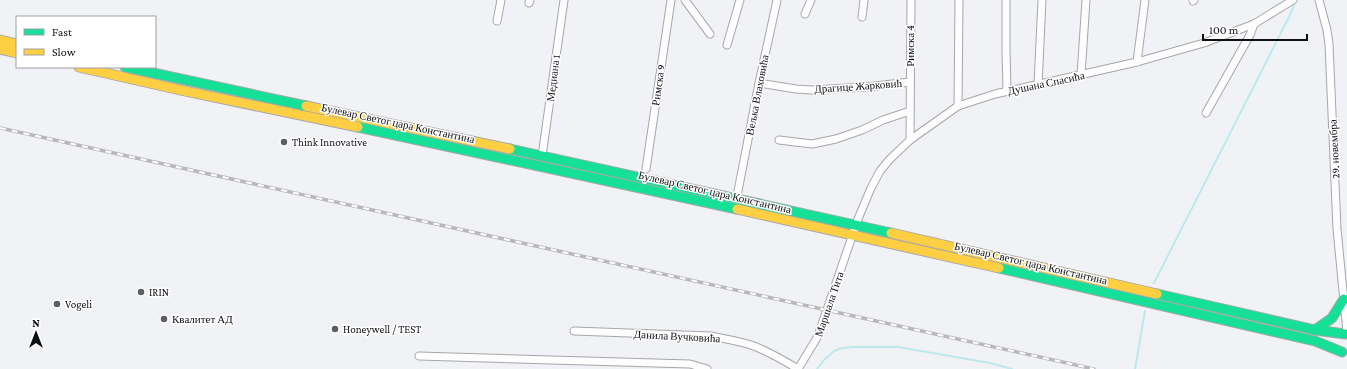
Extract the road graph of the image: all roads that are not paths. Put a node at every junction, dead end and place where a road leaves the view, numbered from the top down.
1 (501, 0) edge
2 (564, 0) edge
3 (671, 0) edge
4 (686, 0) edge
5 (740, 0) edge
6 (777, 0) edge
7 (811, 0) edge
8 (864, 0) edge
9 (910, 0) edge
10 (959, 0) edge
11 (1006, 0) edge
12 (1042, 0) edge
13 (1086, 0) edge
14 (1145, 0) edge
15 (1319, 0) edge
16 (1288, 2) edge
17 (805, 14) dead end
18 (862, 17) dead end
19 (497, 22) dead end
20 (1254, 24) junction
21 (710, 34) dead end
22 (0, 40) edge
23 (16, 44) edge
24 (727, 45) dead end
25 (0, 49) edge
26 (16, 53) edge
27 (1137, 62) junction
28 (83, 68) edge
29 (130, 68) edge
30 (1081, 75) junction
31 (910, 82) junction
32 (759, 83) junction
33 (1038, 85) junction
34 (1008, 91) junction
35 (958, 106) junction
36 (910, 111) junction
37 (1206, 113) dead end
38 (779, 140) dead end
39 (910, 140) junction
40 (542, 156) junction
41 (646, 169) dead end
42 (738, 191) dead end
43 (856, 225) junction
44 (853, 235) junction
45 (1346, 302) edge
46 (1315, 330) junction
47 (574, 331) dead end
48 (1346, 333) edge
49 (1345, 355) edge
50 (419, 356) dead end
51 (707, 369) edge
52 (798, 369) edge

1 - 19 street
2 - 40 street, Медиана 1
3 - 41 street, Римска 9
4 - 21 street
5 - 24 street
6 - 32 street, Вељка Влаховића
7 - 17 street
8 - 18 street
9 - 31 street, Римска 4
10 - 35 street
11 - 34 street
12 - 33 street
13 - 30 street
14 - 27 street
15 - 45 street, 29. новембра
16 - 20 street, Душана Спасића
20 - 27 street, Душана Спасића
20 - 37 street
22 - 23 main road
25 - 26 main road
27 - 30 street, Душана Спасића
28 - 44 main road, Булевар Светог цара Константина
29 - 40 main road, Булевар Светог цара Константина
30 - 33 street, Душана Спасића
31 - 32 street, Драгице Жарковић
31 - 36 street, Римска 4
32 - 42 street, Вељка Влаховића
33 - 34 street, Душана Спасића
34 - 35 street, Душана Спасића
35 - 39 street, Душана Спасића
36 - 38 street
36 - 39 street, Римска 4
39 - 43 street, Душана Спасића
40 - 43 main road, Булевар Светог цара Константина
43 - 44 street, Душана Спасића
43 - 46 main road, Булевар Светог цара Константина
44 - 49 main road, Булевар Светог цара Константина
44 - 52 street, Маршала Тита
45 - 46 main road
45 - 48 street, 29. новембра
46 - 48 main road, Булевар Светог цара Константина
47 - 52 street, Данила Вучковића
48 - 49 main road
50 - 51 street

